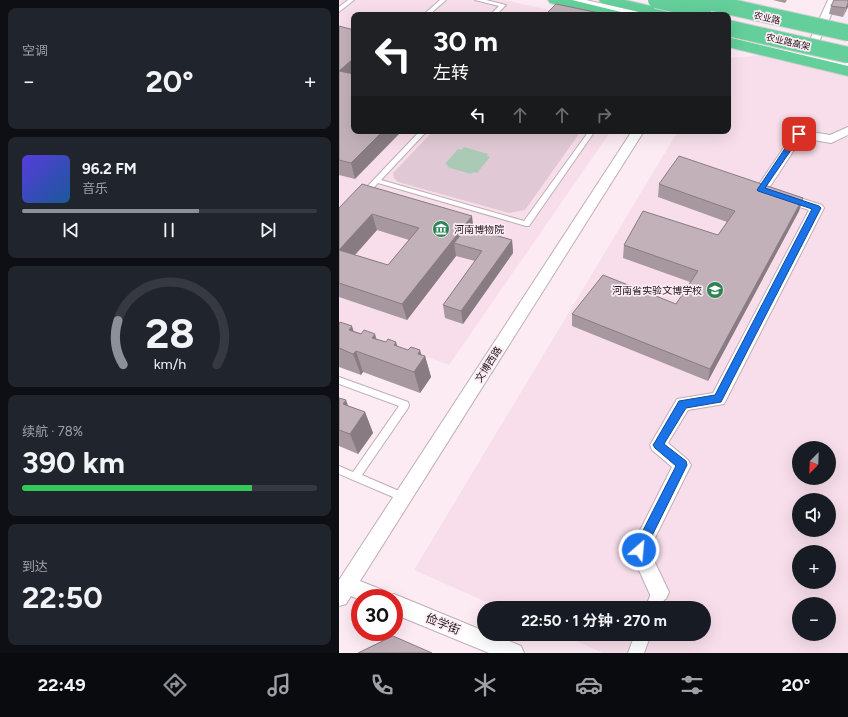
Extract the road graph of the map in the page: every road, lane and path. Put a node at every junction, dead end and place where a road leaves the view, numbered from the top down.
1 (351, 0) edge
2 (443, 0) edge
3 (478, 0) edge
4 (555, 0) edge
5 (569, 0) edge
6 (606, 0) edge
7 (656, 0) edge
8 (685, 0) edge
9 (689, 0) edge
10 (833, 0) edge
11 (339, 10) edge
12 (429, 12) edge
13 (496, 12) edge
14 (604, 12) edge
15 (622, 12) edge
16 (658, 12) edge
17 (715, 12) edge
18 (717, 12) edge
19 (731, 15) edge
20 (731, 16) edge
21 (731, 29) edge
22 (819, 30) junction
23 (848, 33) edge
24 (848, 36) edge
25 (731, 37) edge
26 (731, 43) edge
27 (848, 43) edge
28 (808, 55) junction
29 (848, 56) edge
30 (848, 64) edge
31 (848, 71) edge
32 (848, 131) edge
33 (421, 134) edge
34 (590, 134) edge
35 (636, 134) edge
36 (377, 181) junction
37 (361, 198) edge
38 (339, 380) edge
39 (339, 470) edge
40 (355, 477) junction
41 (403, 498) junction
42 (343, 591) edge
43 (659, 592) joint
44 (656, 601) edge
45 (403, 608) edge
46 (640, 641) edge
47 (513, 653) edge
48 (636, 653) edge

1 - 11 lane
2 - 12 lane
3 - 13 lane
4 - 14 highway
5 - 15 street
6 - 16 highway
7 - 17 highway, 农业路高架, bridge
8 - 18 street, 农业路
9 - 23 highway, bridge
10 - 22 street
19 - 22 street, 农业路
20 - 27 highway, 农业路高架
21 - 29 highway, 农业路高架, bridge
22 - 24 street, 农业路
22 - 28 street
25 - 28 street
26 - 31 highway
28 - 30 street
32 - 43 street
33 - 36 lane
34 - 36 lane
35 - 41 street, 文博西路
36 - 37 lane
38 - 40 lane
39 - 40 lane
40 - 41 lane
41 - 42 street, 文博西路
43 - 44 street
45 - 47 street, 俭学街
46 - 48 street

